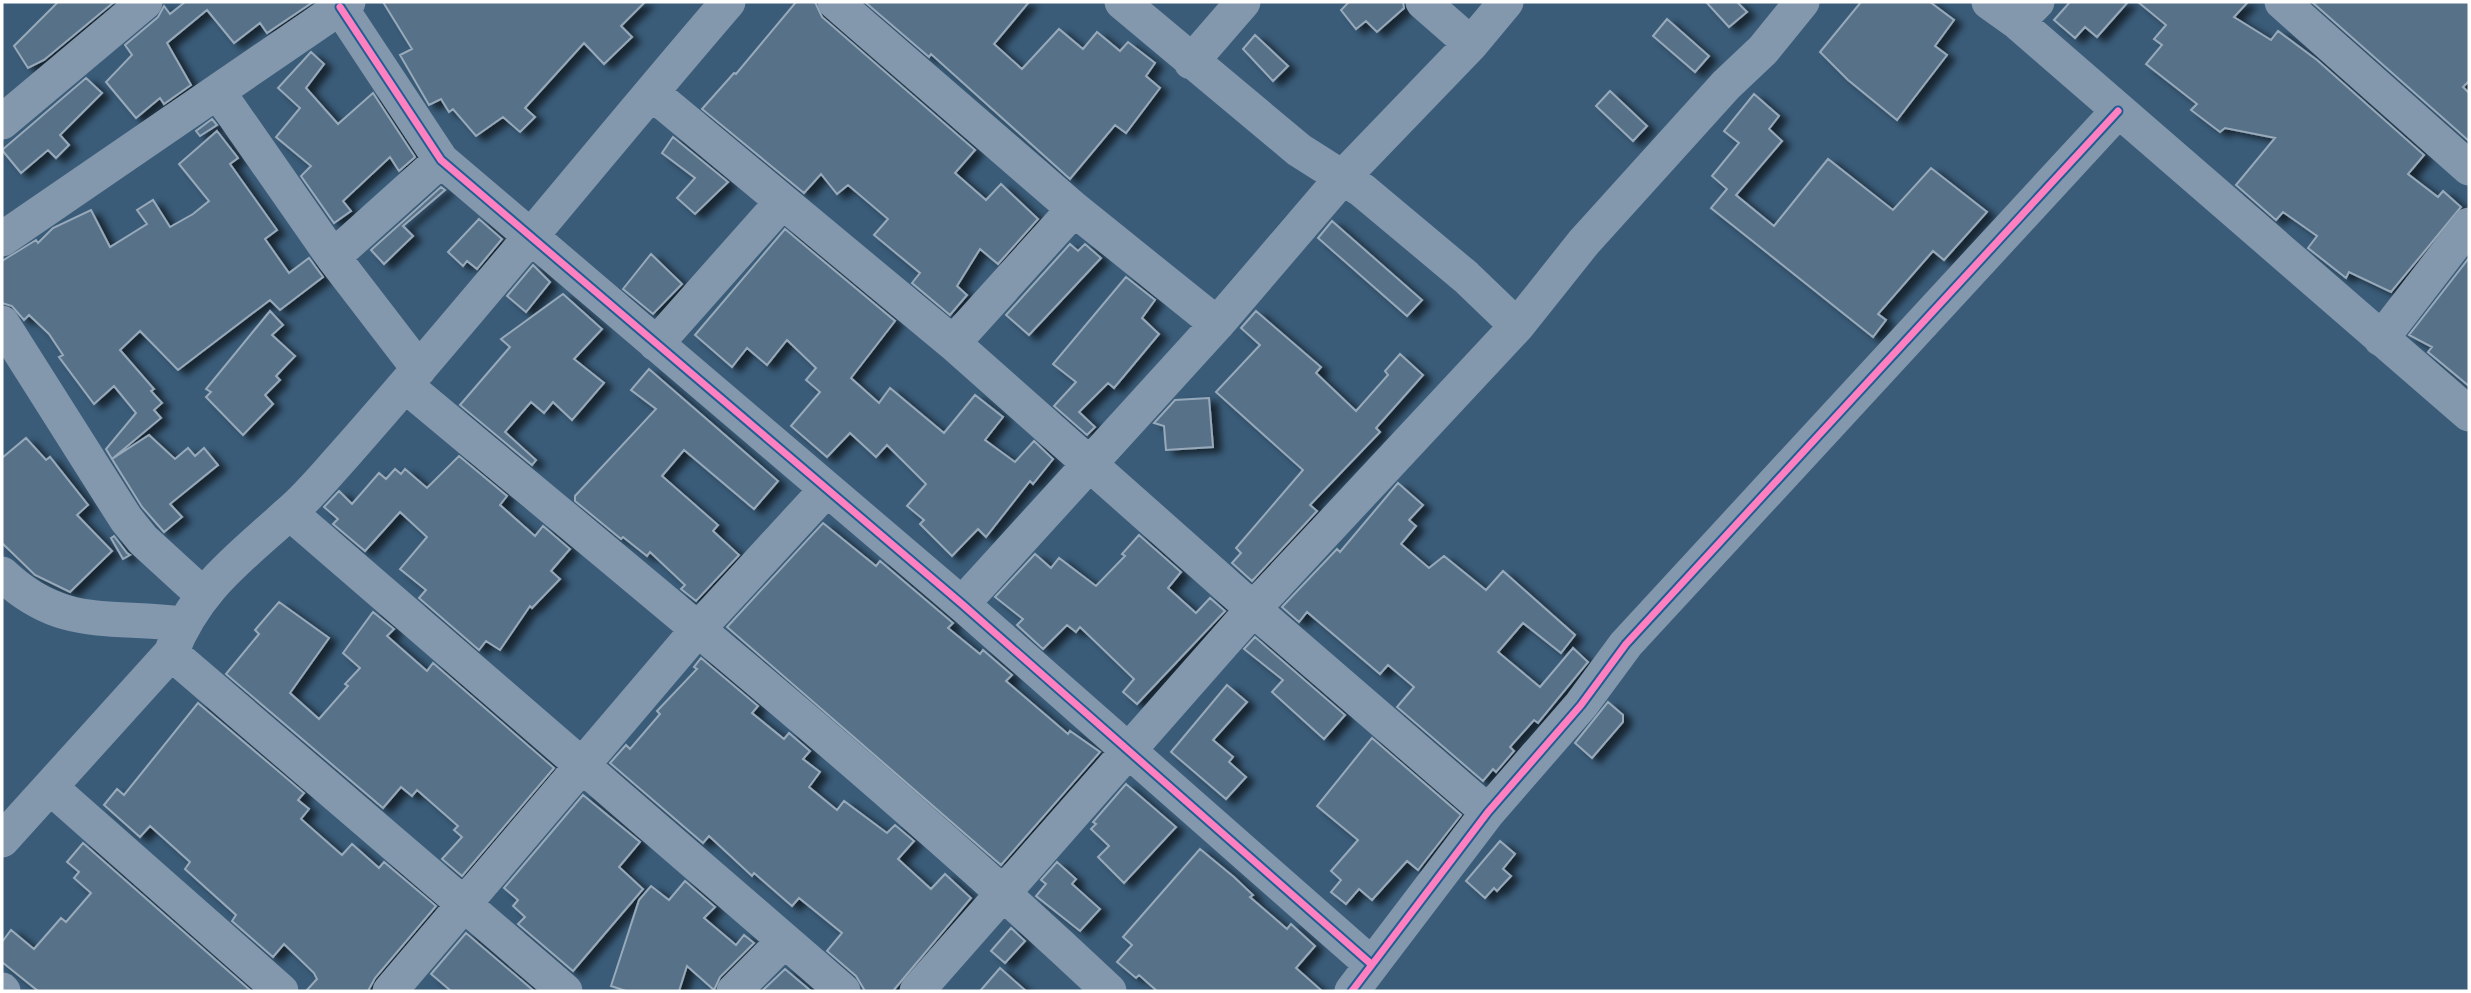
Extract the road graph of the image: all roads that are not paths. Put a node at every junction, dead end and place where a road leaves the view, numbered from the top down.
1 (145, 2) edge
2 (728, 2) edge
3 (835, 2) edge
4 (1122, 2) edge
5 (1242, 2) edge
6 (1423, 2) edge
7 (1506, 2) edge
8 (1802, 2) edge
9 (1989, 2) edge
10 (2281, 2) edge
11 (344, 4) edge
12 (2027, 12) edge
13 (1471, 44) junction
14 (1191, 62) junction
15 (218, 92) junction
16 (652, 93) junction
17 (2118, 111) junction
18 (2, 122) edge
19 (441, 160) junction
20 (2469, 168) edge
21 (1342, 178) junction
22 (782, 202) junction
23 (1074, 209) junction
24 (2469, 225) edge
25 (530, 236) junction
26 (2, 239) edge
27 (333, 257) junction
28 (2, 323) edge
29 (1217, 324) junction
30 (1517, 326) junction
31 (2381, 339) junction
32 (953, 343) junction
33 (656, 344) junction
34 (412, 377) junction
35 (2469, 414) edge
36 (1091, 463) junction
37 (826, 490) junction
38 (290, 513) junction
39 (4, 577) edge
40 (202, 594) junction
41 (962, 604) junction
42 (1252, 609) junction
43 (698, 629) junction
44 (176, 638) junction
45 (1128, 753) junction
46 (582, 765) junction
47 (50, 787) junction
48 (1488, 812) junction
49 (2, 840) edge
50 (1003, 891) junction
51 (466, 905) junction
52 (784, 941) junction
53 (1362, 977) edge
54 (281, 991) edge
55 (390, 991) edge
56 (565, 991) edge
57 (734, 991) edge
58 (843, 991) edge
59 (917, 991) edge
60 (1109, 991) edge

1 - 18 street
2 - 16 street
3 - 23 street
4 - 14 street
5 - 14 street
6 - 13 street
7 - 13 street
8 - 30 street
9 - 12 street
10 - 20 street
11 - 15 street
11 - 19 street
12 - 17 street
13 - 21 street
14 - 21 street
15 - 26 street
15 - 27 street
16 - 22 street
16 - 25 street
17 - 31 street
17 - 48 street
19 - 25 street
19 - 27 street
21 - 29 street
21 - 30 street
22 - 32 street
22 - 33 street
23 - 29 street
23 - 32 street
24 - 31 street
25 - 33 street
25 - 34 street
27 - 34 street
28 - 40 street
29 - 36 street
30 - 42 street
31 - 35 street
32 - 36 street
33 - 37 street
34 - 38 street
34 - 43 street
36 - 41 street
36 - 42 street
37 - 41 street
37 - 43 street
38 - 40 street
38 - 46 street
39 - 44 street
40 - 44 street
41 - 45 street
42 - 45 street
42 - 48 street
43 - 46 street
43 - 50 street
44 - 47 street
44 - 51 street
45 - 50 street
45 - 53 street
46 - 51 street
46 - 52 street
47 - 49 street
47 - 54 street
48 - 53 street
50 - 59 street
50 - 60 street
51 - 55 street
51 - 56 street
52 - 57 street
52 - 58 street

